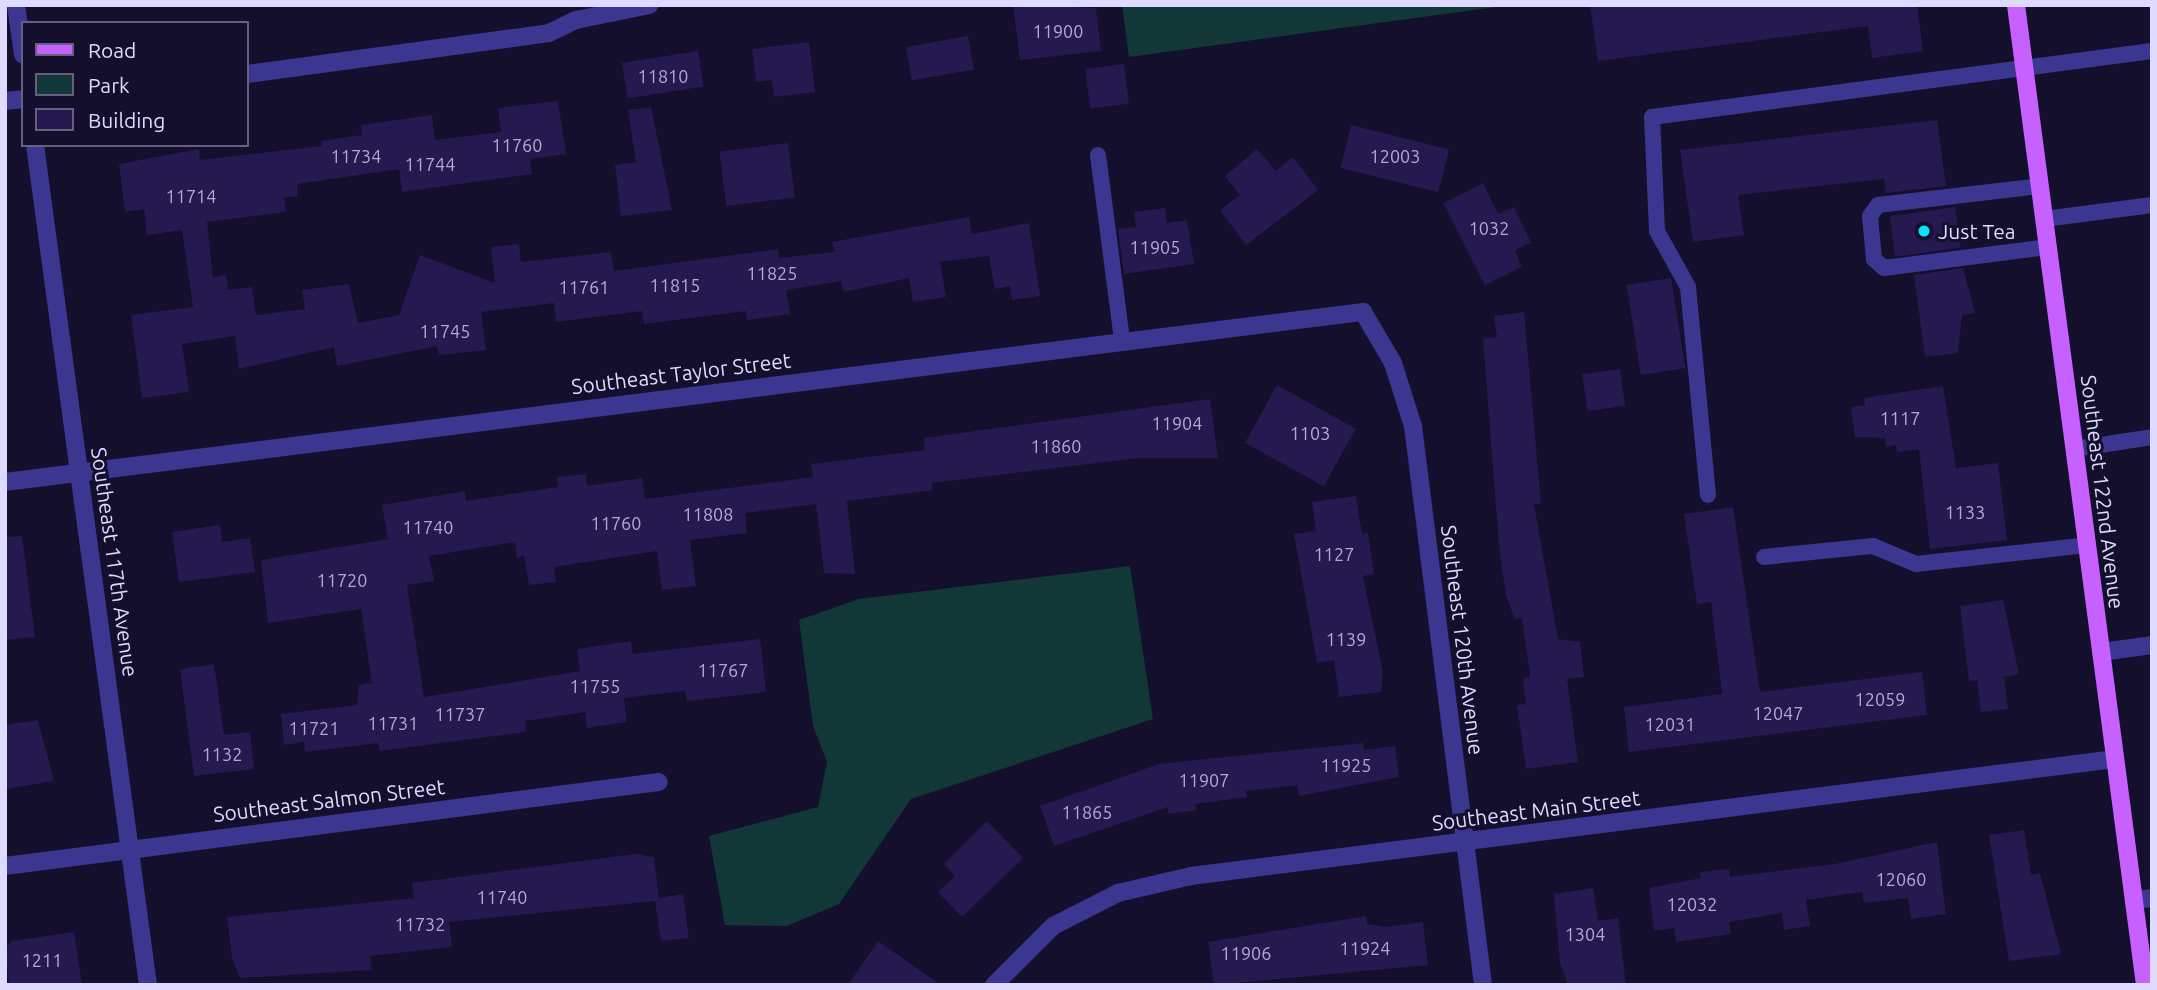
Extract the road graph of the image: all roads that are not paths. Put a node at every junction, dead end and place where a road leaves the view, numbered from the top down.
1 (16, 5) edge
2 (649, 5) edge
3 (2016, 5) edge
4 (21, 41) edge
5 (2152, 51) edge
6 (2024, 68) junction
7 (248, 75) edge
8 (35, 147) edge
9 (1098, 155) dead end
10 (2040, 186) junction
11 (2152, 205) edge
12 (2044, 219) junction
13 (2048, 247) junction
14 (1363, 312) joint
15 (1122, 340) junction
16 (2152, 437) edge
17 (2074, 449) junction
18 (80, 471) junction
19 (5, 482) edge
20 (1708, 495) dead end
21 (2087, 545) junction
22 (1764, 556) dead end
23 (2152, 645) edge
24 (2101, 652) junction
25 (2115, 759) junction
26 (659, 782) dead end
27 (1465, 842) junction
28 (129, 848) junction
29 (5, 866) edge
30 (2143, 899) edge
31 (148, 985) edge
32 (994, 985) edge
33 (1483, 985) edge
34 (2145, 985) edge

1 - 4 street
2 - 7 street
3 - 6 main road, Southeast 122nd Avenue
5 - 6 lane
6 - 10 main road, Southeast 122nd Avenue
6 - 20 lane
8 - 18 street, Southeast 117th Avenue
9 - 15 lane
10 - 12 main road, Southeast 122nd Avenue
10 - 13 lane
11 - 12 lane
12 - 13 main road, Southeast 122nd Avenue
13 - 17 main road, Southeast 122nd Avenue
14 - 15 street, Southeast Taylor Street
14 - 27 street, Southeast 120th Avenue
15 - 18 street, Southeast Taylor Street
16 - 17 lane
17 - 21 main road, Southeast 122nd Avenue
18 - 19 street, Southeast Taylor Street
18 - 28 street, Southeast 117th Avenue
21 - 22 lane
21 - 24 main road, Southeast 122nd Avenue
23 - 24 street
24 - 25 main road, Southeast 122nd Avenue
25 - 27 street, Southeast Main Street
25 - 30 main road, Southeast 122nd Avenue
26 - 28 street, Southeast Salmon Street
27 - 32 street, Southeast Main Street
27 - 33 street, Southeast 120th Avenue
28 - 29 street, Southeast Salmon Street
28 - 31 street, Southeast 117th Avenue
30 - 34 main road, Southeast 122nd Avenue

